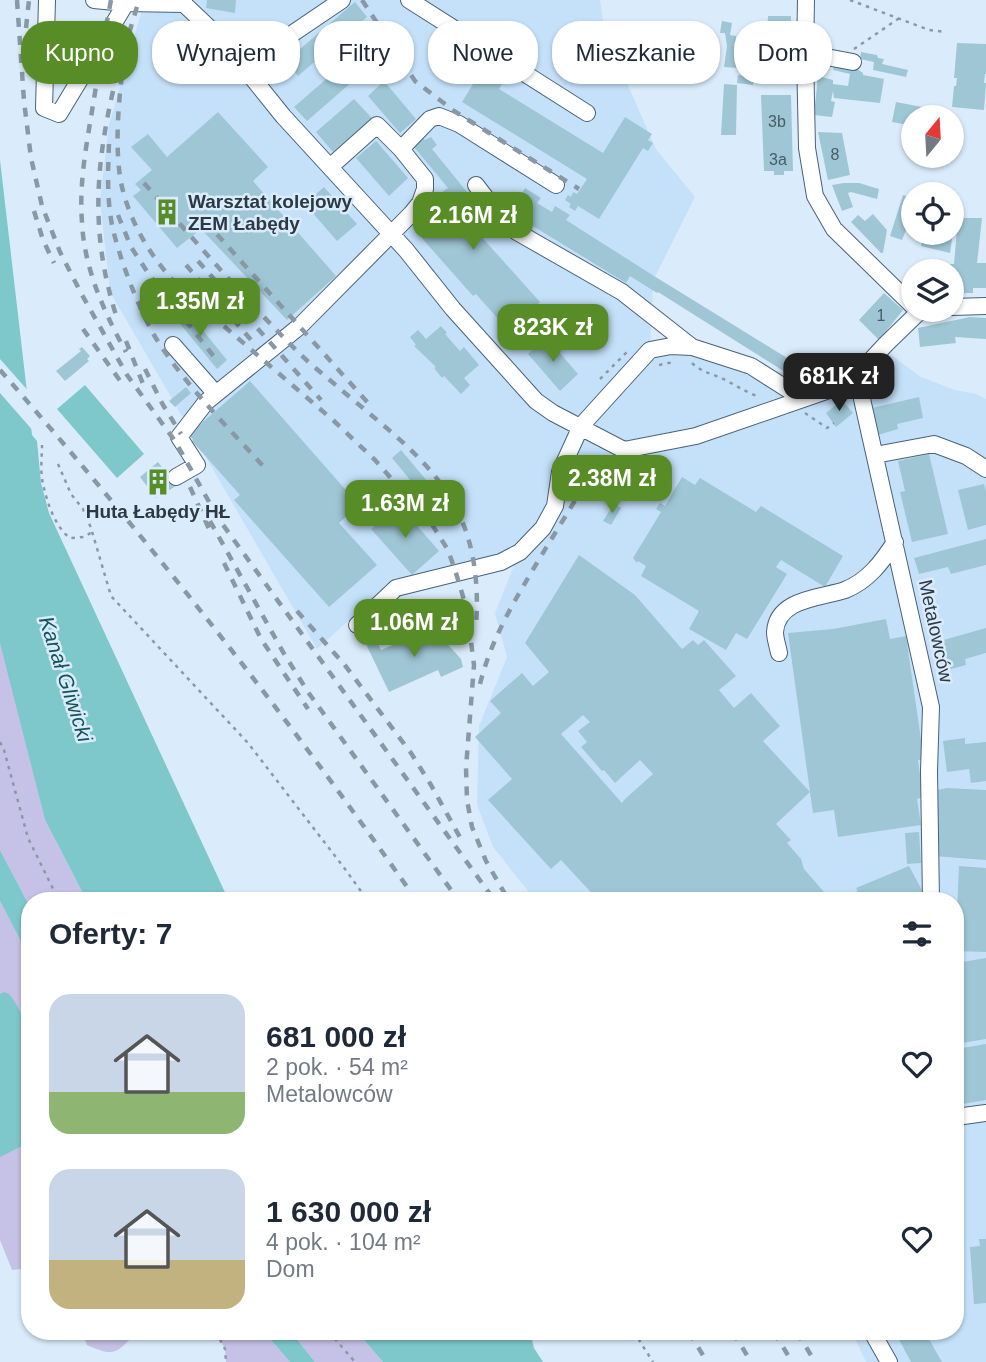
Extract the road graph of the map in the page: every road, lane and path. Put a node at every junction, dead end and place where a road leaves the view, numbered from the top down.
1 (47, 0) edge
2 (94, 0) edge
3 (342, 0) edge
4 (409, 0) edge
5 (806, 0) edge
6 (850, 0) edge
7 (184, 2) edge
8 (125, 3) junction
9 (898, 19) junction
10 (203, 21) edge
11 (806, 21) edge
12 (300, 28) edge
13 (946, 32) dead end
14 (832, 54) edge
15 (853, 55) joint
16 (257, 84) edge
17 (806, 84) edge
18 (587, 113) dead end
19 (401, 149) junction
20 (330, 167) junction
21 (476, 185) dead end
22 (556, 185) dead end
23 (391, 233) junction
24 (901, 291) edge
25 (986, 306) edge
26 (964, 307) edge
27 (909, 322) edge
28 (173, 345) dead end
29 (690, 352) junction
30 (678, 360) dead end
31 (659, 365) dead end
32 (858, 374) junction
33 (216, 394) junction
34 (757, 396) dead end
35 (804, 406) junction
36 (834, 423) dead end
37 (581, 426) junction
38 (42, 445) dead end
39 (875, 455) junction
40 (58, 464) dead end
41 (986, 468) edge
42 (176, 477) dead end
43 (92, 530) junction
44 (895, 542) junction
45 (357, 625) dead end
46 (779, 653) dead end
47 (0, 742) edge
48 (55, 892) edge
49 (362, 892) edge
50 (931, 892) edge
51 (986, 1113) edge
52 (964, 1116) edge
53 (220, 1340) edge
54 (336, 1340) edge
55 (639, 1340) edge
56 (877, 1340) edge
57 (226, 1362) edge
58 (355, 1362) edge
59 (653, 1362) edge
60 (890, 1362) edge

1 - 8 street
2 - 8 street
3 - 12 street
4 - 18 street
5 - 11 street
6 - 9 path
7 - 8 street
7 - 10 street
9 - 13 path
9 - 15 path
14 - 15 street
16 - 20 street
17 - 24 street
19 - 20 street
19 - 22 street
19 - 23 street
20 - 23 street
21 - 29 street
23 - 33 street
23 - 37 street
25 - 26 street
27 - 32 street
28 - 33 street
29 - 34 path
29 - 35 street
29 - 37 street
30 - 31 path
32 - 35 street
32 - 39 street, Metalowców
33 - 42 street
35 - 36 path
35 - 37 street
37 - 45 street
38 - 43 path
39 - 41 street
39 - 44 street, Metalowców
40 - 43 path
43 - 49 path
44 - 46 street
44 - 50 street, Metalowców
47 - 48 path
51 - 52 street
53 - 57 path
54 - 58 path
55 - 59 path
56 - 60 street

